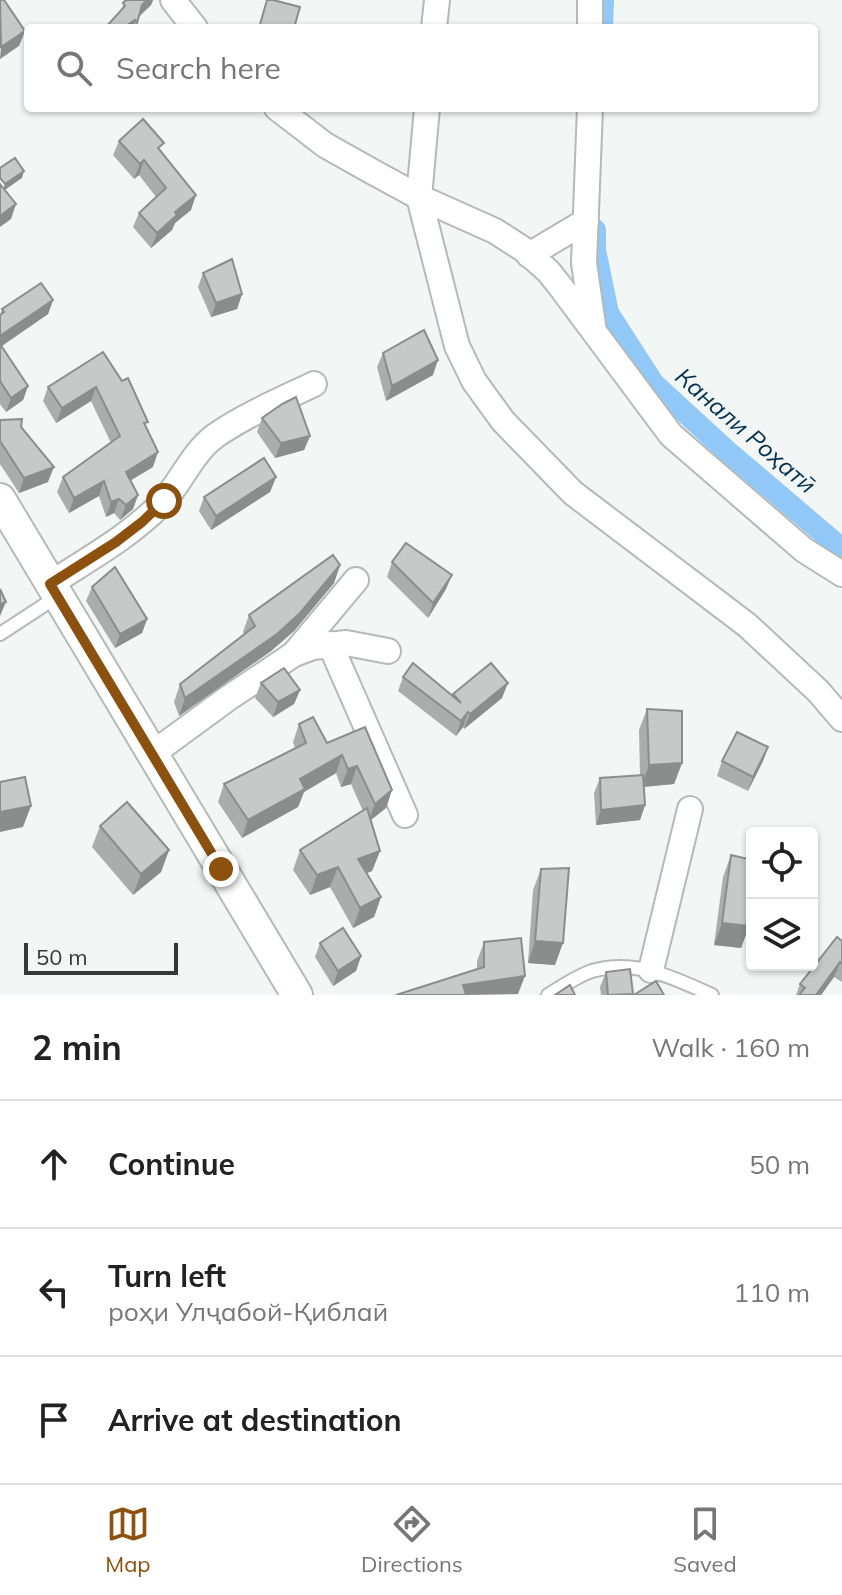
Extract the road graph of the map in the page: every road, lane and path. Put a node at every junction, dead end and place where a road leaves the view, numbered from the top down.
1 (173, 0) edge
2 (437, 0) edge
3 (590, 0) edge
4 (192, 24) edge
5 (434, 24) edge
6 (590, 24) edge
7 (282, 112) edge
8 (427, 112) edge
9 (590, 112) edge
10 (419, 197) junction
11 (586, 221) junction
12 (529, 255) junction
13 (594, 331) junction
14 (314, 384) dead end
15 (0, 499) edge
16 (842, 574) edge
17 (356, 580) dead end
18 (54, 590) junction
19 (0, 634) edge
20 (330, 644) junction
21 (388, 651) dead end
22 (294, 654) junction
23 (842, 719) edge
24 (152, 754) junction
25 (690, 809) dead end
26 (405, 815) dead end
27 (651, 970) junction
28 (297, 995) edge
29 (548, 995) edge
30 (712, 995) edge

1 - 4 street
2 - 5 street
3 - 6 street
7 - 10 street
8 - 10 street
9 - 11 street
10 - 12 street
10 - 23 street
11 - 12 street
11 - 13 street
12 - 13 street
13 - 16 street
14 - 18 street
15 - 18 street
17 - 22 street
18 - 19 lane
18 - 24 street
20 - 21 street
20 - 22 street
20 - 26 street
22 - 24 street
24 - 28 street
25 - 27 street
27 - 29 lane
27 - 30 lane

